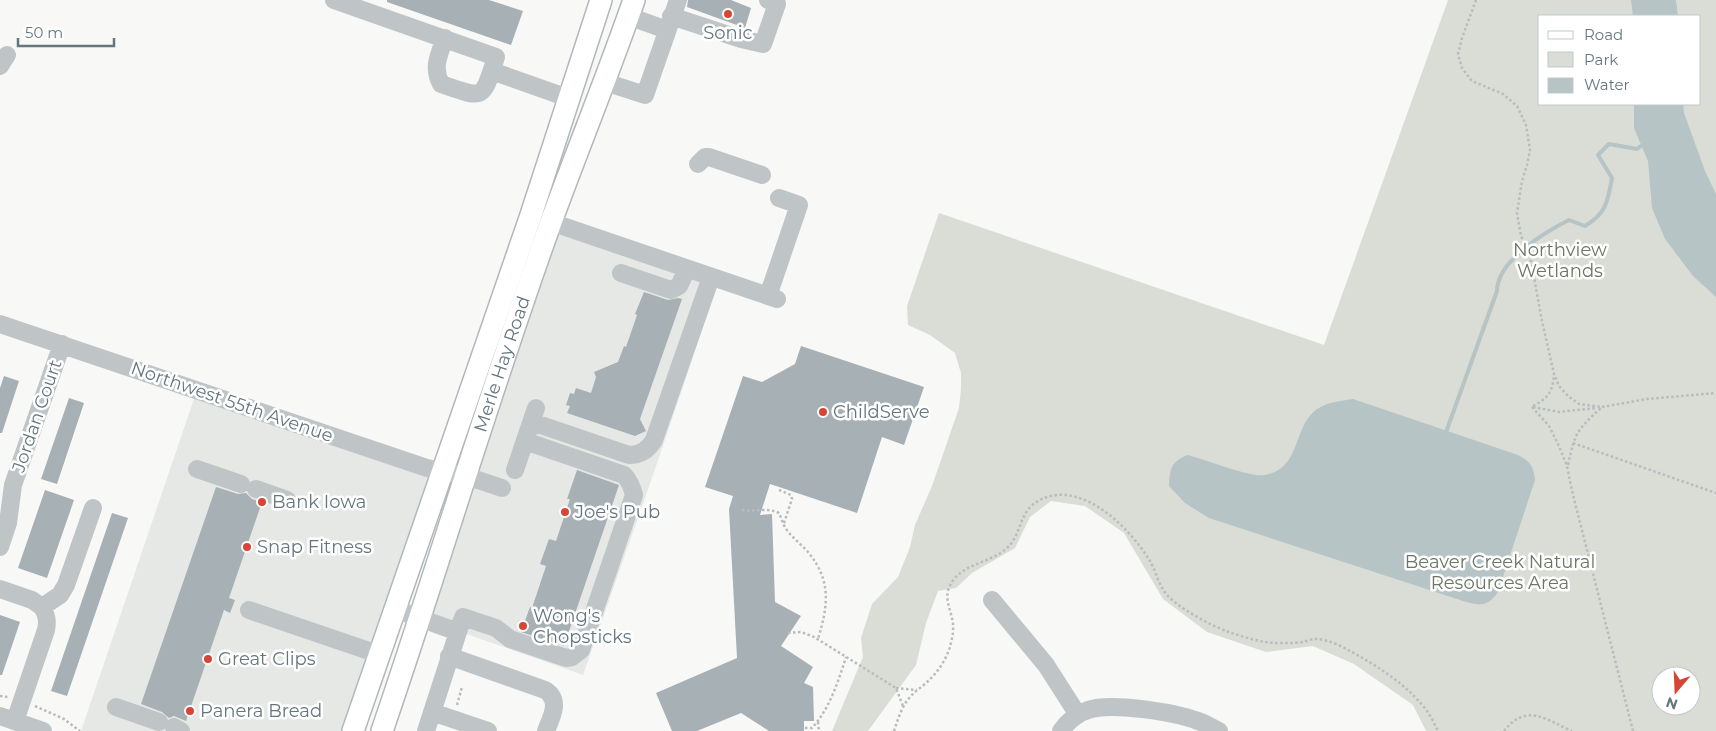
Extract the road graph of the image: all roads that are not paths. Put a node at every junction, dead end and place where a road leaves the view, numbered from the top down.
1 (334, 0) edge
2 (601, 0) edge
3 (678, 0) edge
4 (775, 1) edge
5 (631, 8) edge
6 (669, 23) junction
7 (444, 38) junction
8 (492, 72) junction
9 (605, 82) junction
10 (568, 98) junction
11 (698, 164) dead end
12 (762, 175) dead end
13 (779, 198) dead end
14 (541, 219) junction
15 (631, 244) junction
16 (687, 269) junction
17 (711, 277) junction
18 (0, 324) edge
19 (62, 344) junction
20 (525, 441) junction
21 (197, 469) dead end
22 (514, 470) dead end
23 (443, 472) junction
24 (466, 476) junction
25 (502, 488) dead end
26 (287, 500) dead end
27 (93, 508) dead end
28 (0, 547) edge
29 (0, 589) edge
30 (992, 600) dead end
31 (42, 607) junction
32 (395, 609) junction
33 (249, 610) dead end
34 (421, 618) junction
35 (463, 619) junction
36 (378, 654) junction
37 (450, 656) junction
38 (116, 707) dead end
39 (432, 712) junction
40 (1078, 715) junction
41 (7, 719) edge
42 (171, 727) edge
43 (43, 731) edge
44 (353, 731) edge
45 (382, 731) edge
46 (426, 731) edge
47 (488, 731) edge
48 (546, 731) edge
49 (1060, 731) edge
50 (1219, 731) edge

1 - 7 street
2 - 10 main road, Merle Hay Road
3 - 6 street
4 - 6 street
5 - 6 street
5 - 9 main road, Merle Hay Road
6 - 9 street
7 - 8 street
7 - 8 street
8 - 10 street
9 - 14 main road, Merle Hay Road
10 - 14 main road, Merle Hay Road
11 - 12 street
13 - 17 street
14 - 15 street
14 - 23 main road, Merle Hay Road
14 - 24 main road, Merle Hay Road
15 - 16 street
15 - 16 street
16 - 17 street
17 - 20 street
18 - 19 street, Northwest 55th Avenue
19 - 23 street, Northwest 55th Avenue
19 - 28 street, Jordan Court
20 - 22 street
20 - 35 street
21 - 26 street
23 - 24 street, Northwest 55th Avenue
23 - 32 main road, Merle Hay Road
24 - 25 street, Northwest 55th Avenue
24 - 34 main road, Merle Hay Road
27 - 31 street
29 - 31 street
30 - 40 street
31 - 41 street
32 - 34 street
32 - 36 main road, Merle Hay Road
33 - 36 street
34 - 35 street
34 - 45 main road, Merle Hay Road
35 - 37 street
36 - 44 main road, Merle Hay Road
37 - 39 street
37 - 48 street
38 - 42 street
39 - 46 street
39 - 47 street
40 - 49 street
40 - 50 street
41 - 43 street

